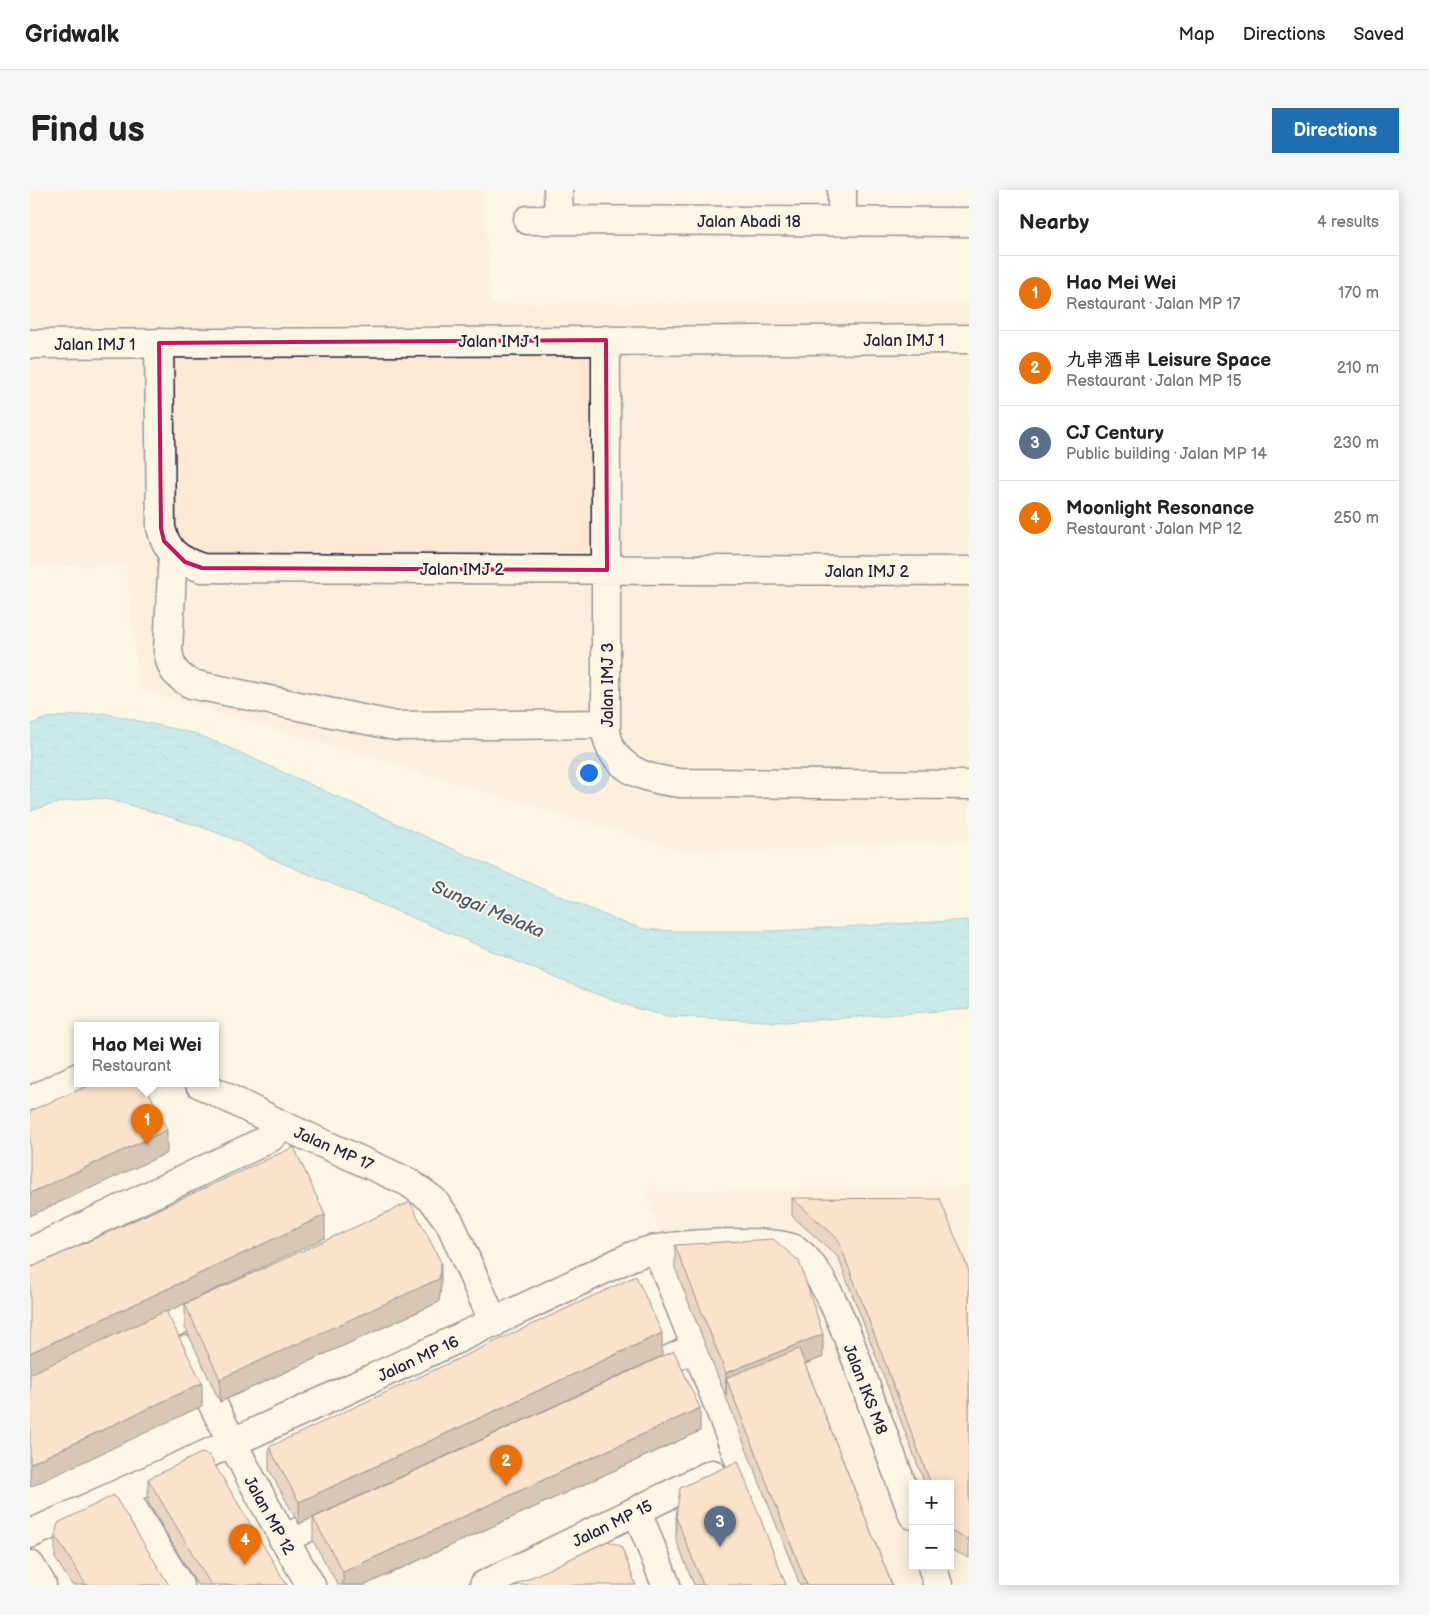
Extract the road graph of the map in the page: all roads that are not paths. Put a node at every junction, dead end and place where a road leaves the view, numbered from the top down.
1 (558, 190) edge
2 (842, 190) edge
3 (528, 220) dead end
4 (559, 220) junction
5 (842, 221) junction
6 (969, 222) edge
7 (606, 340) junction
8 (969, 340) edge
9 (159, 343) junction
10 (30, 344) edge
11 (173, 553) junction
12 (607, 570) junction
13 (969, 571) edge
14 (606, 724) junction
15 (969, 785) edge
16 (74, 1079) edge
17 (206, 1087) edge
18 (30, 1101) edge
19 (282, 1125) junction
20 (434, 1200) junction
21 (406, 1213) edge
22 (657, 1249) junction
23 (30, 1252) edge
24 (813, 1266) joint
25 (235, 1294) edge
26 (172, 1323) junction
27 (494, 1323) junction
28 (696, 1347) junction
29 (119, 1348) edge
30 (625, 1380) edge
31 (232, 1444) junction
32 (740, 1461) junction
33 (124, 1492) junction
34 (364, 1502) edge
35 (909, 1504) edge
36 (637, 1511) junction
37 (30, 1534) edge
38 (283, 1539) junction
39 (30, 1566) edge
40 (933, 1570) edge
41 (42, 1585) edge
42 (179, 1585) edge
43 (311, 1585) edge
44 (484, 1585) edge
45 (666, 1585) edge
46 (787, 1585) edge
47 (938, 1585) edge

1 - 4 street
2 - 5 street
3 - 4 street, Jalan Abadi 18
4 - 5 street, Jalan Abadi 18
5 - 6 street, Jalan Abadi 18
7 - 8 street, Jalan IMJ 1
7 - 9 street, Jalan IMJ 1
7 - 12 street, Jalan IMJ 3
9 - 10 street, Jalan IMJ 1
9 - 11 street
11 - 12 street, Jalan IMJ 2
11 - 14 street
12 - 13 street, Jalan IMJ 2
12 - 14 street, Jalan IMJ 3
14 - 15 street, Jalan IMJ 3
16 - 18 street
17 - 19 street
19 - 20 street, Jalan MP 17
19 - 23 street, Jalan MP 17
20 - 21 street
20 - 27 street, Jalan MP 17
22 - 24 street, Jalan MP 16
22 - 27 street, Jalan MP 16
22 - 28 street
24 - 35 street, Jalan IKS M8
25 - 26 street
26 - 29 street
26 - 31 street, Jalan MP 12
27 - 31 street, Jalan MP 16
28 - 30 street
28 - 32 street
31 - 33 street, Jalan MP 16
31 - 38 street, Jalan MP 12
32 - 36 street, Jalan MP 15
32 - 46 street
33 - 37 street, Jalan MP 16
33 - 42 street
34 - 38 street
36 - 44 street, Jalan MP 15
36 - 45 street
38 - 43 street, Jalan MP 12
39 - 41 street
40 - 47 street

